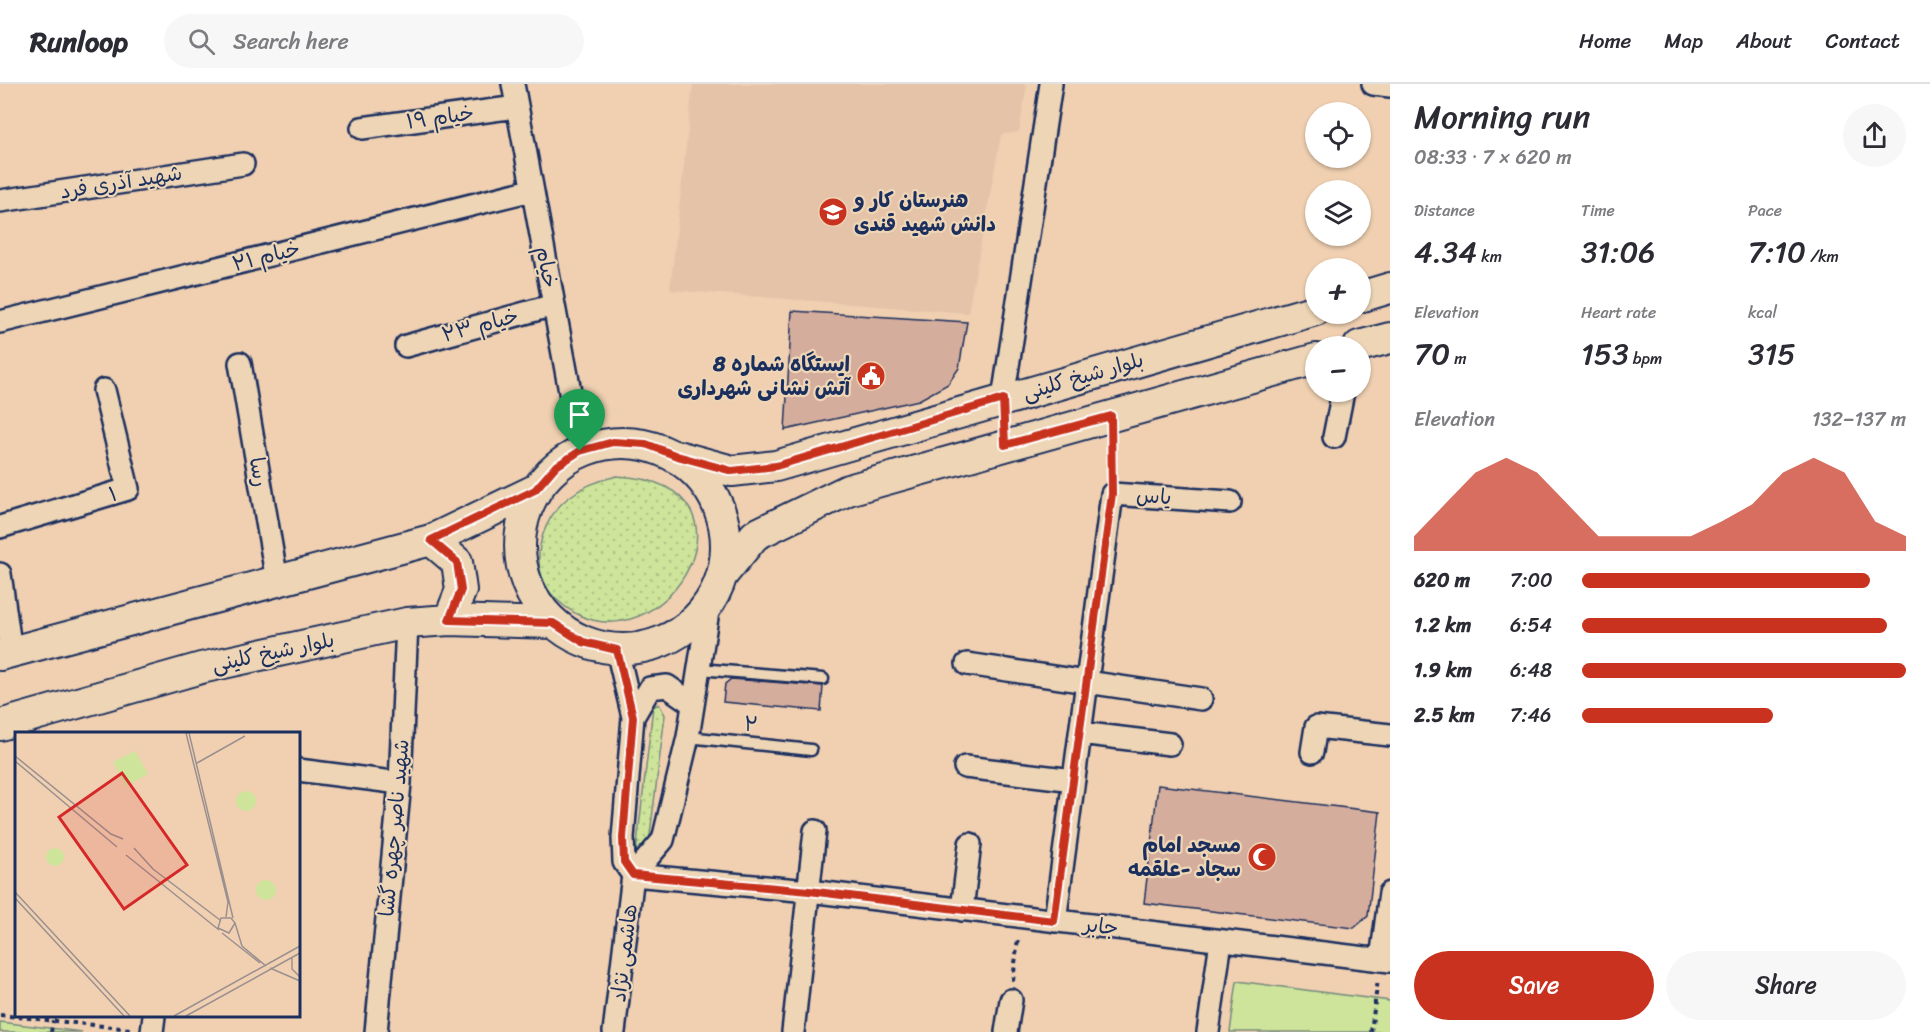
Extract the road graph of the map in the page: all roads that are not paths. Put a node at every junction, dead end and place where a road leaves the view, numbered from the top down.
1 (513, 84) edge
2 (1051, 84) edge
3 (1373, 84) edge
4 (1390, 86) edge
5 (517, 107) junction
6 (362, 128) dead end
7 (243, 164) dead end
8 (532, 190) junction
9 (0, 201) edge
10 (1390, 288) edge
11 (1371, 294) edge
12 (554, 305) junction
13 (1305, 313) edge
14 (0, 322) edge
15 (1390, 338) edge
16 (1371, 343) edge
17 (406, 346) dead end
18 (1305, 362) edge
19 (240, 363) dead end
20 (104, 390) dead end
21 (1003, 399) junction
22 (1340, 402) edge
23 (1334, 437) dead end
24 (1005, 445) junction
25 (580, 451) junction
26 (677, 456) junction
27 (535, 490) junction
28 (1230, 502) dead end
29 (0, 527) edge
30 (431, 540) junction
31 (0, 574) edge
32 (723, 574) junction
33 (277, 581) junction
34 (708, 605) junction
35 (449, 620) junction
36 (407, 623) junction
37 (553, 623) junction
38 (617, 650) junction
39 (5, 653) edge
40 (967, 664) dead end
41 (699, 669) junction
42 (823, 679) dead end
43 (1087, 683) junction
44 (1201, 699) dead end
45 (693, 704) junction
46 (633, 717) junction
47 (0, 724) edge
48 (1080, 733) junction
49 (1390, 735) edge
50 (688, 737) junction
51 (1170, 744) dead end
52 (811, 750) dead end
53 (1312, 752) dead end
54 (965, 767) dead end
55 (300, 770) edge
56 (1074, 780) junction
57 (400, 783) junction
58 (815, 831) dead end
59 (970, 844) dead end
60 (633, 875) junction
61 (809, 891) junction
62 (1390, 893) edge
63 (962, 910) junction
64 (1054, 921) junction
65 (1221, 940) junction
66 (1385, 960) edge
67 (1011, 1000) road end
68 (376, 1032) edge
69 (614, 1032) edge
70 (793, 1032) edge
71 (1006, 1032) edge
72 (1208, 1032) edge

1 - 5 street, خیام
2 - 21 street
3 - 4 street
5 - 6 street, خیام ۱۹
5 - 8 street, خیام
7 - 9 street, شهید آذری فرد
8 - 12 street, خیام
8 - 14 street, خیام ۲۱
10 - 11 main road
12 - 17 street, خیام ۲۳
12 - 25 street, خیام
13 - 21 main road, بلوار شیخ کلینی
15 - 16 main road
18 - 24 main road
19 - 33 street, رسا
20 - 29 street, ۱
21 - 24 main road
21 - 26 main road, بلوار شیخ کلینی
22 - 23 street
24 - 32 main road
25 - 26 main road
25 - 27 main road
26 - 32 main road
27 - 30 main road
27 - 37 main road
28 - 43 street, یاس
30 - 33 main road
30 - 35 main road
31 - 39 street
32 - 34 main road
33 - 39 main road
34 - 38 main road
34 - 41 street
35 - 36 main road, بلوار شیخ کلینی
35 - 37 main road, بلوار شیخ کلینی
36 - 47 main road, بلوار شیخ کلینی
36 - 57 street, شهید ناصر چهره گشا
37 - 38 main road
38 - 46 street
40 - 43 street
41 - 42 lane
41 - 45 street
43 - 44 street
43 - 48 street, یاس
45 - 46 street
45 - 50 street
46 - 60 street
48 - 51 street
48 - 56 street, یاس
49 - 53 street
50 - 52 lane, ۲
50 - 60 street
54 - 56 street
55 - 57 street
56 - 64 street, یاس
57 - 68 street, شهید ناصر چهره گشا
58 - 61 street
59 - 63 street
60 - 61 street, جابر
60 - 69 street, هاشمی نژاد
61 - 63 street, جابر
61 - 70 street
62 - 66 street
63 - 64 street, جابر
64 - 65 street, جابر
65 - 66 street, جابر
65 - 72 street
67 - 71 street

